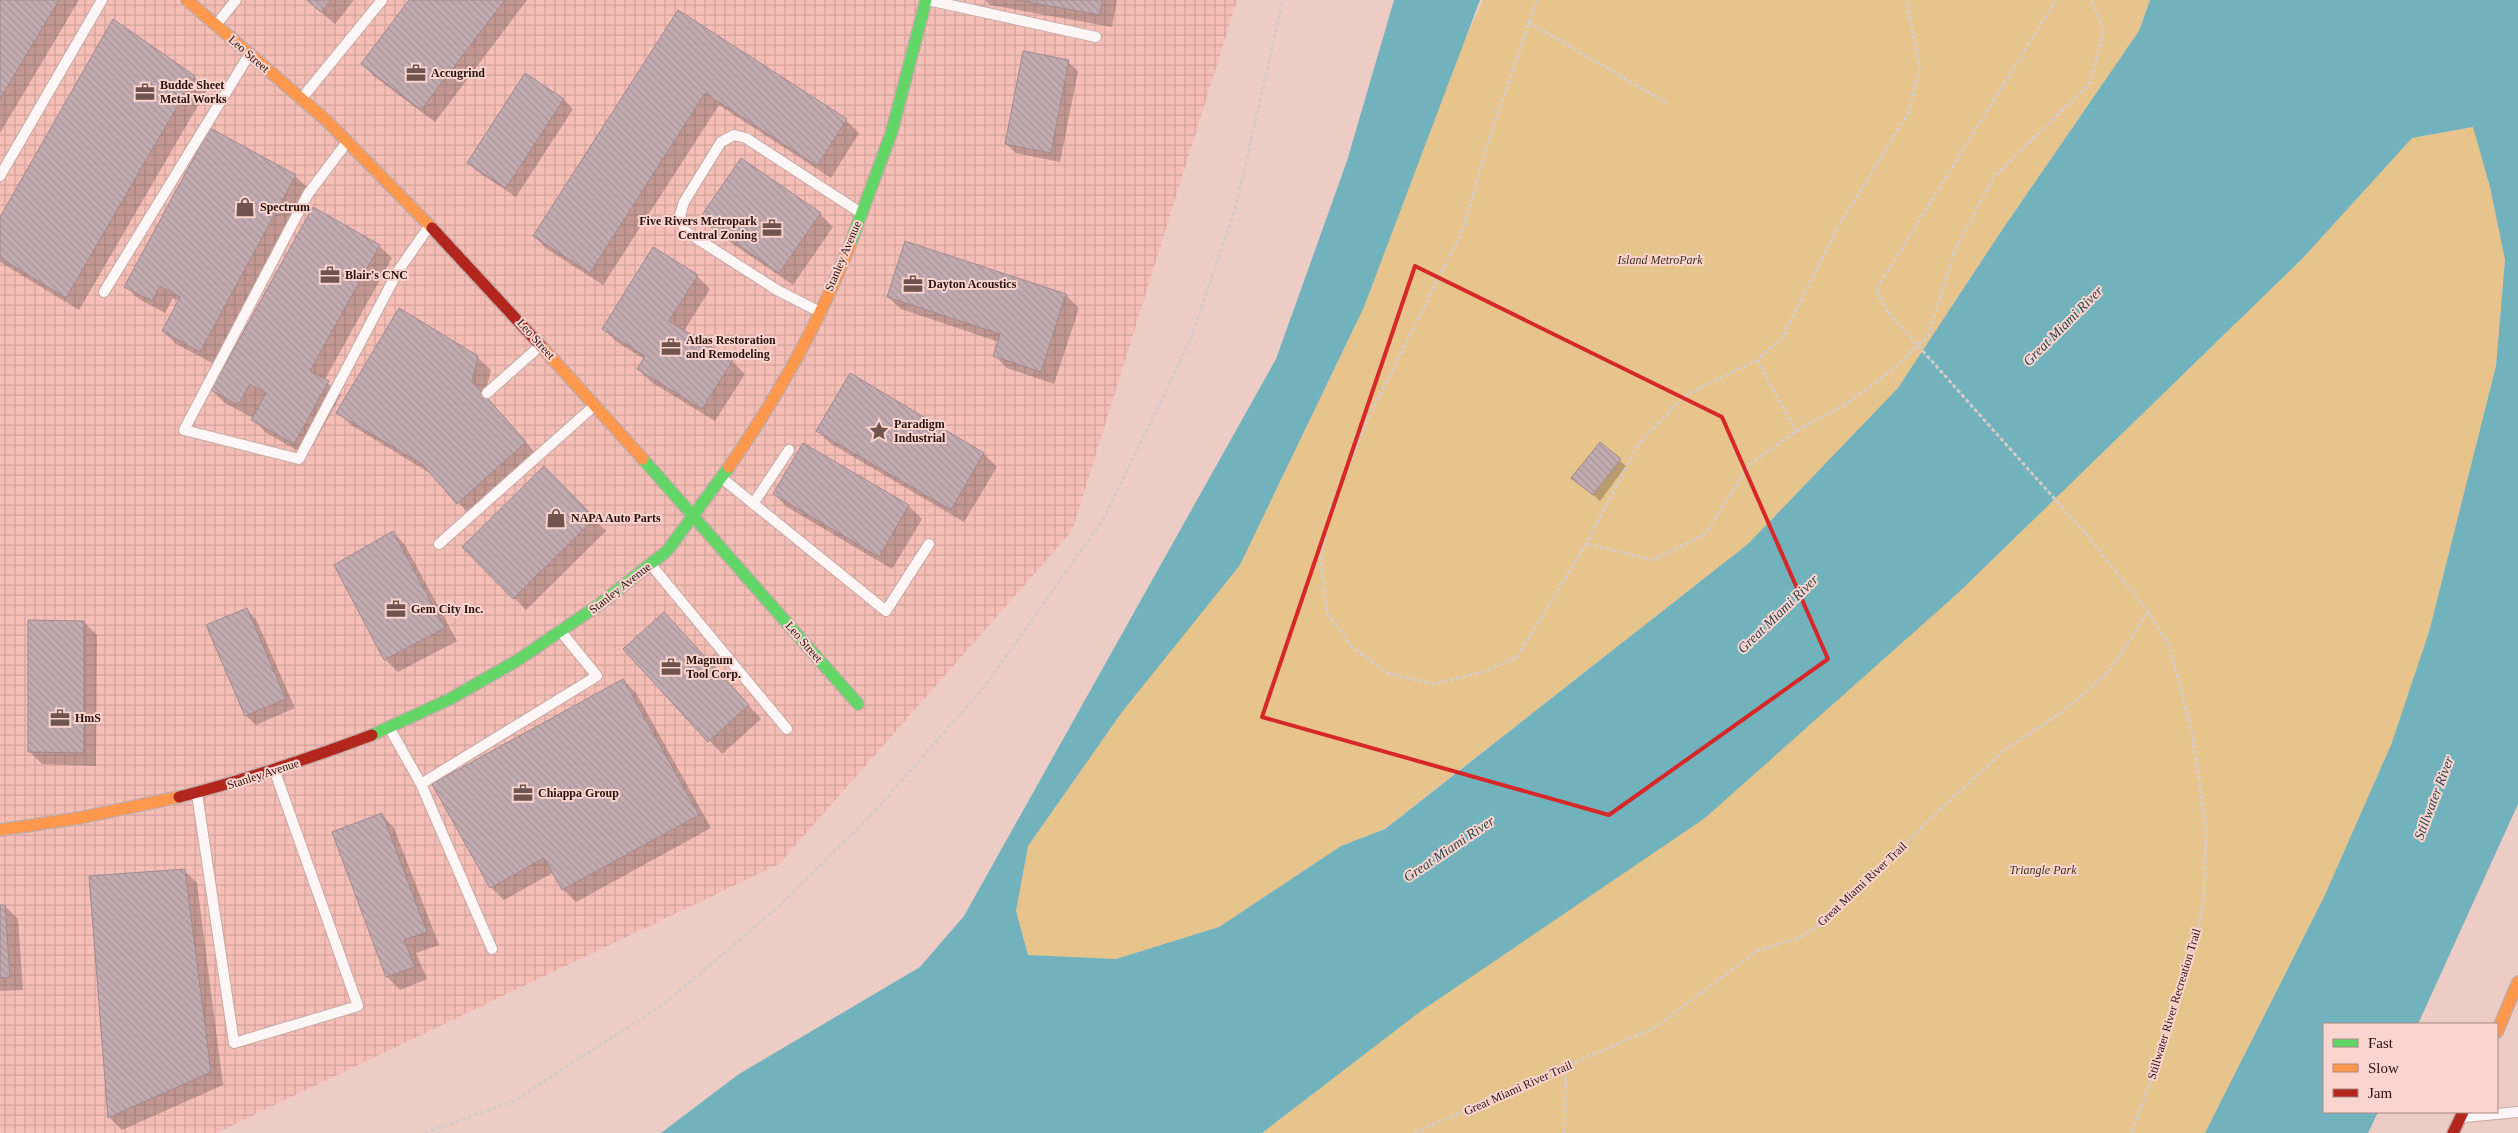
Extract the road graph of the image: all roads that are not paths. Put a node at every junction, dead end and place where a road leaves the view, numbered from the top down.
1 (102, 0) edge
2 (187, 0) edge
3 (236, 0) edge
4 (382, 0) edge
5 (927, 0) edge
6 (216, 25) junction
7 (1096, 37) dead end
8 (249, 54) junction
9 (302, 99) junction
10 (348, 142) junction
11 (0, 176) edge
12 (862, 213) junction
13 (430, 225) junction
14 (104, 292) dead end
15 (819, 311) junction
16 (541, 346) junction
17 (487, 393) dead end
18 (594, 405) junction
19 (789, 450) dead end
20 (722, 478) junction
21 (753, 504) junction
22 (694, 516) junction
23 (439, 544) dead end
24 (929, 544) dead end
25 (650, 564) junction
26 (562, 632) junction
27 (858, 704) dead end
28 (389, 728) junction
29 (787, 729) dead end
30 (274, 771) junction
31 (421, 784) junction
32 (197, 794) junction
33 (0, 830) edge
34 (492, 949) dead end
35 (2518, 982) edge
36 (2498, 1030) edge
37 (2518, 1112) edge
38 (2490, 1113) edge
39 (2498, 1113) edge
40 (2462, 1114) edge
41 (2454, 1133) edge

1 - 11 lane
2 - 6 street, Leo Street
3 - 6 lane
4 - 9 lane
5 - 7 lane
5 - 12 street, Stanley Avenue
6 - 8 street, Leo Street
8 - 9 street, Leo Street
8 - 14 lane
9 - 10 street, Leo Street
10 - 13 street, Leo Street
10 - 13 lane
12 - 15 street, Stanley Avenue
12 - 15 lane
13 - 16 street, Leo Street
15 - 20 street, Stanley Avenue
16 - 17 lane
16 - 18 street, Leo Street
18 - 22 street, Leo Street
18 - 23 lane
19 - 21 lane
20 - 21 lane
20 - 22 street, Stanley Avenue
21 - 24 lane
22 - 25 street, Stanley Avenue
22 - 27 street, Leo Street
25 - 26 street, Stanley Avenue
25 - 29 lane
26 - 28 street, Stanley Avenue
26 - 31 lane
28 - 30 street, Stanley Avenue
28 - 31 lane
30 - 32 street, Stanley Avenue
30 - 32 lane
31 - 34 lane
32 - 33 street, Stanley Avenue
35 - 36 street
37 - 39 lane
38 - 40 lane
40 - 41 street

